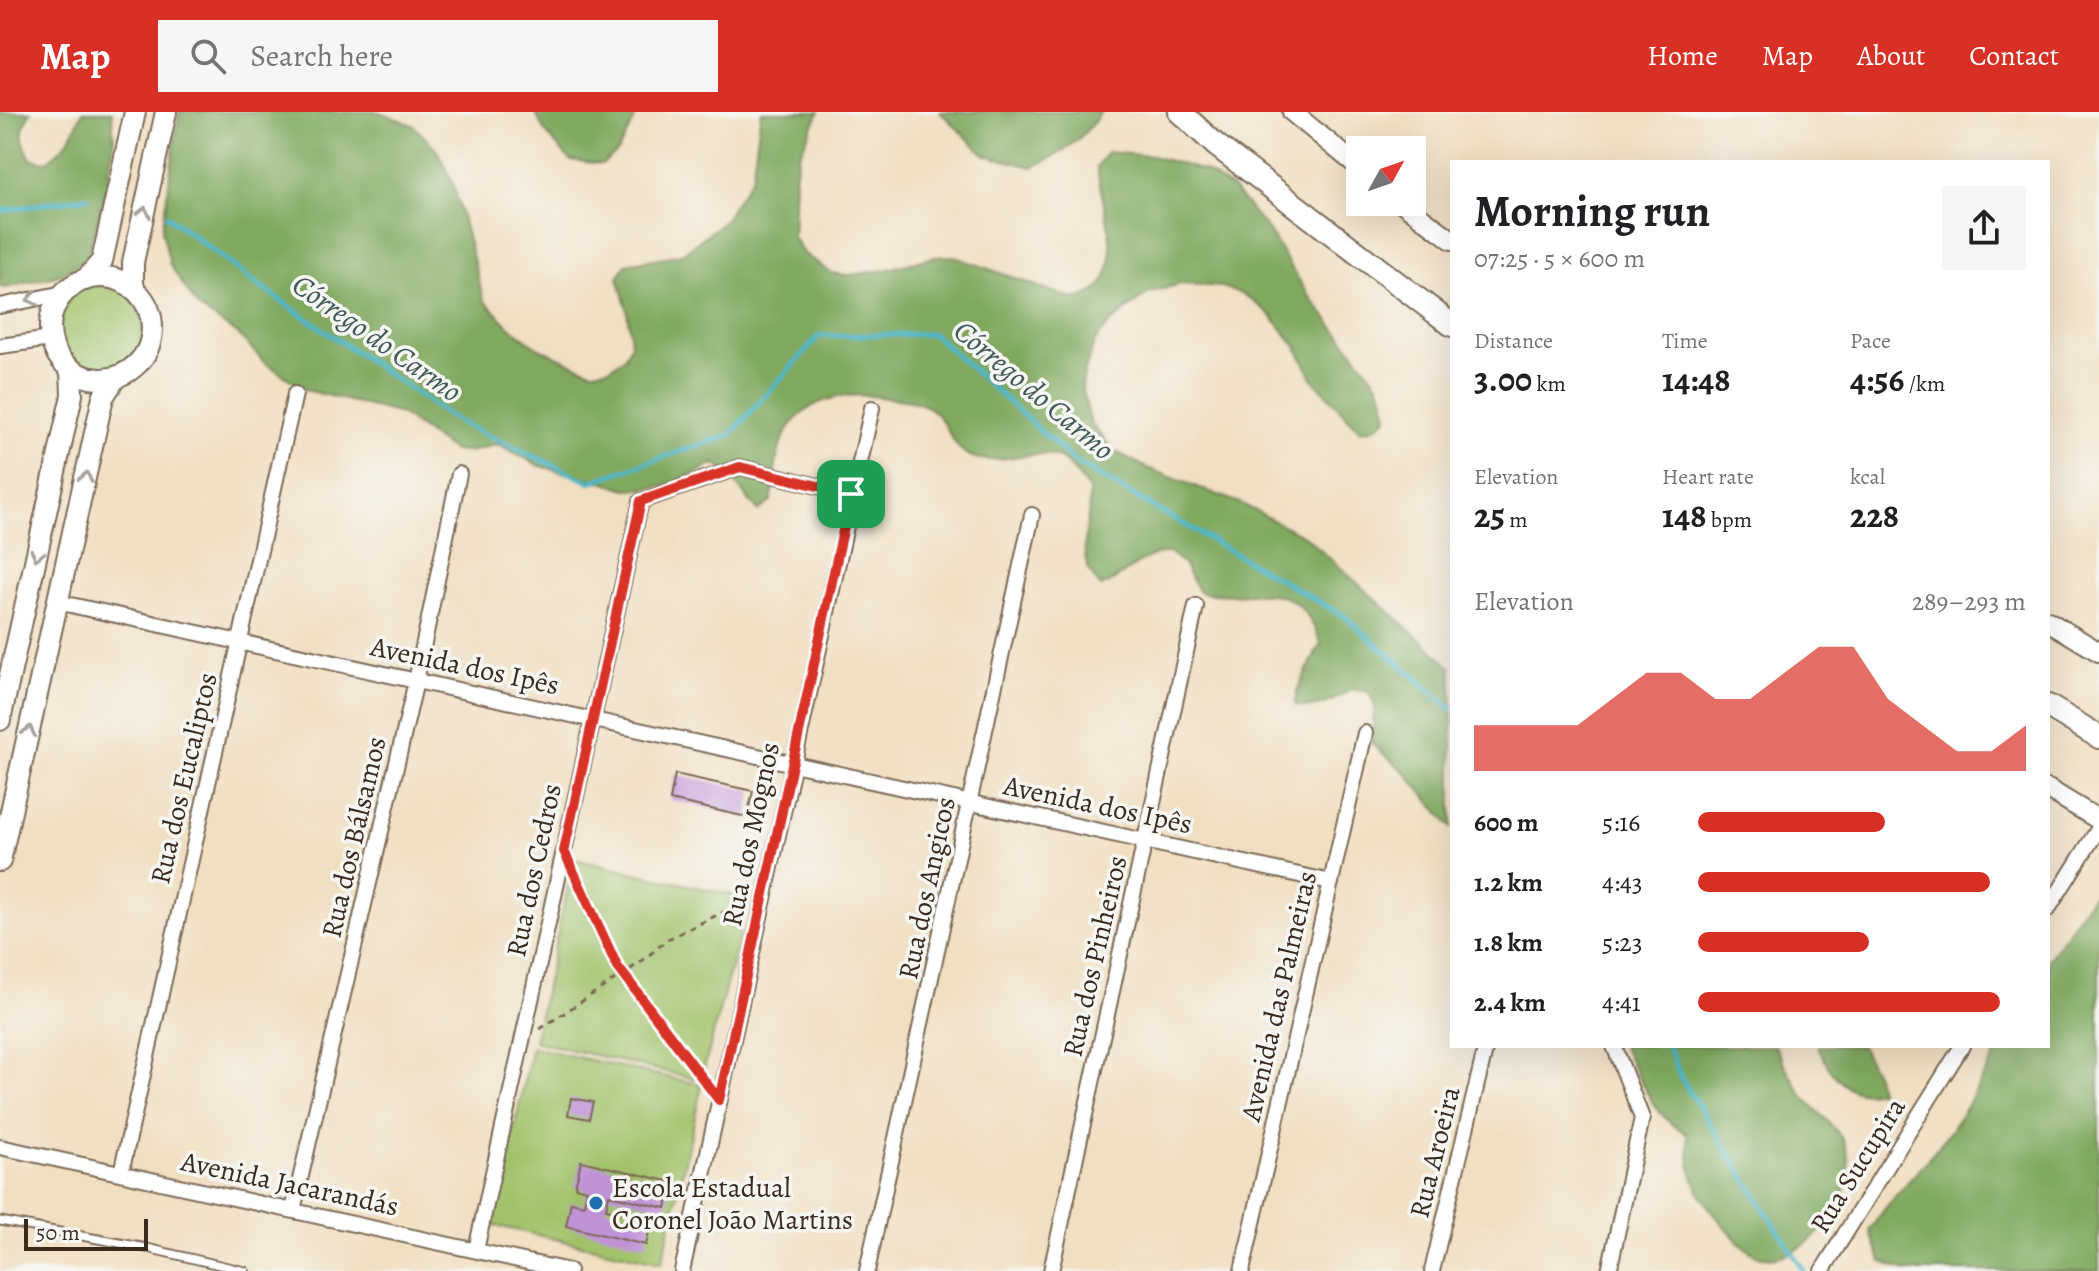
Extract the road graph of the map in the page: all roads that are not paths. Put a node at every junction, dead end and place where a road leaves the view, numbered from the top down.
1 (135, 112) edge
2 (166, 112) edge
3 (1180, 112) edge
4 (1292, 112) edge
5 (1346, 156) edge
6 (1420, 216) edge
7 (1450, 239) edge
8 (85, 280) junction
9 (133, 288) junction
10 (64, 293) junction
11 (0, 306) edge
12 (1450, 323) edge
13 (51, 339) junction
14 (0, 346) edge
15 (71, 369) junction
16 (116, 377) junction
17 (295, 394) dead end
18 (872, 408) dead end
19 (459, 474) dead end
20 (851, 494) junction
21 (1032, 515) dead end
22 (57, 602) junction
23 (1196, 606) dead end
24 (2050, 622) edge
25 (240, 642) junction
26 (2099, 652) edge
27 (416, 681) junction
28 (2050, 707) edge
29 (0, 720) edge
30 (593, 720) junction
31 (1365, 733) dead end
32 (2099, 737) edge
33 (792, 763) junction
34 (2050, 790) edge
35 (972, 803) junction
36 (2099, 820) edge
37 (2099, 828) edge
38 (1146, 841) junction
39 (0, 861) edge
40 (1331, 882) junction
41 (2050, 906) edge
42 (1486, 1048) edge
43 (1615, 1048) edge
44 (1961, 1048) edge
45 (0, 1147) edge
46 (121, 1173) junction
47 (293, 1210) junction
48 (0, 1221) edge
49 (476, 1250) junction
50 (534, 1267) edge
51 (1822, 1270) edge
52 (245, 1271) edge
53 (569, 1271) edge
54 (682, 1271) edge
55 (867, 1271) edge
56 (1051, 1271) edge
57 (1242, 1271) edge
58 (1432, 1271) edge
59 (1609, 1271) edge

1 - 8 main road
9 -> 2 main road
3 - 12 main road
4 - 5 street
6 - 7 street
8 - 9 main road
8 - 10 main road
9 - 16 main road
10 -> 11 street
10 - 13 main road
13 - 14 street
13 - 15 main road
15 - 16 main road
15 -> 29 main road
22 -> 16 main road
17 - 25 street, Rua dos Eucaliptos
18 - 20 street, Rua dos Mognos
19 - 27 street, Rua dos Bálsamos
20 - 30 street, Rua dos Cedros
20 - 33 street, Rua dos Mognos
21 - 35 street, Rua dos Angicos
22 - 25 street, Avenida dos Ipês
39 -> 22 main road
23 - 38 street, Rua dos Pinheiros
24 - 26 street
25 - 27 street, Avenida dos Ipês
25 - 46 street, Rua dos Eucaliptos
27 - 30 street, Avenida dos Ipês
27 - 47 street, Rua dos Bálsamos
28 - 32 main road
30 - 33 street, Avenida dos Ipês
30 - 49 street, Rua dos Cedros
31 - 40 street, Avenida das Palmeiras
33 - 35 street, Avenida dos Ipês
33 - 54 street, Rua dos Mognos
34 - 36 street
35 - 38 street, Avenida dos Ipês
35 - 55 street, Rua dos Angicos
37 - 41 street
38 - 40 street, Avenida dos Ipês
38 - 56 street, Rua dos Pinheiros
40 - 57 street, Avenida das Palmeiras
42 - 58 street, Rua Aroeira
43 - 59 street
44 - 51 street, Rua Sucupira
45 - 46 street, Avenida Jacarandás
46 - 47 street, Avenida Jacarandás
47 - 49 street, Avenida Jacarandás
48 - 52 lane
49 - 50 street, Avenida Jacarandás
50 - 53 street, Avenida Jacarandás

